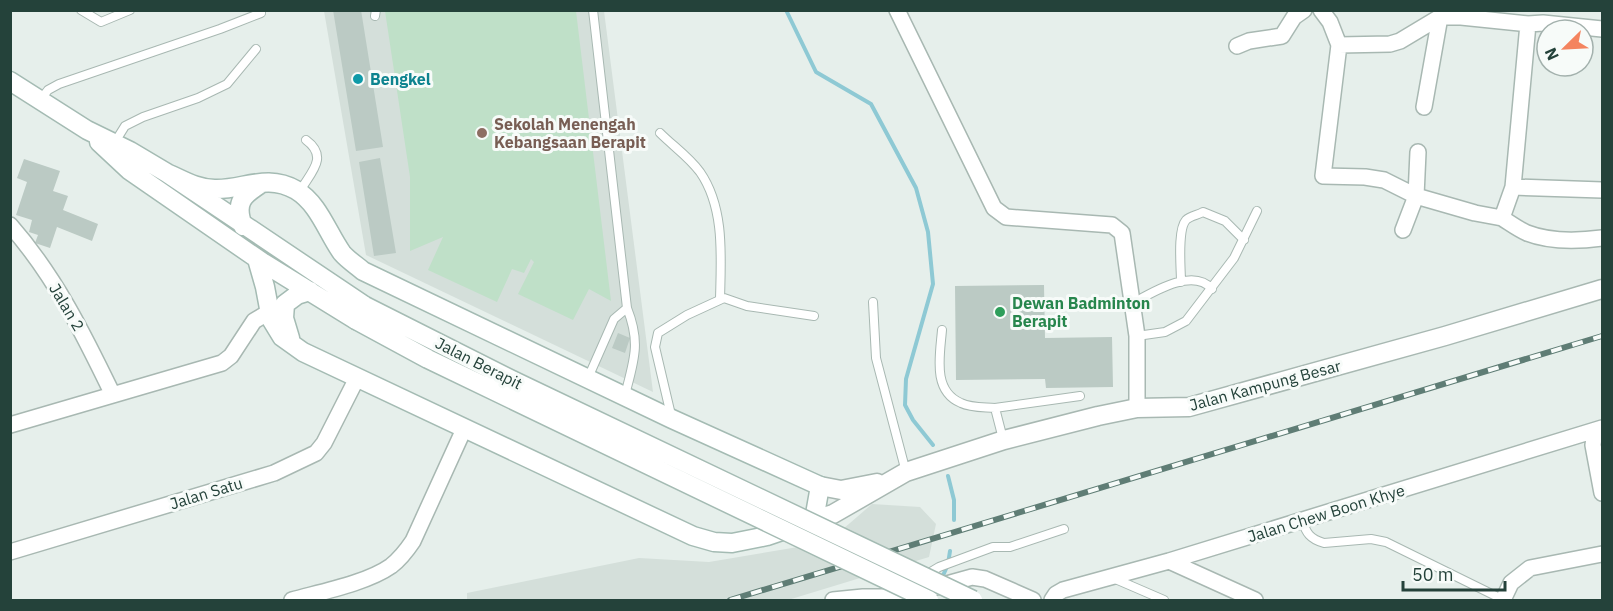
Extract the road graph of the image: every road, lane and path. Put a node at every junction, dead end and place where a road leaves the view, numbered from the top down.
1 (81, 10) edge
2 (130, 10) edge
3 (593, 10) edge
4 (897, 10) edge
5 (1304, 10) edge
6 (1321, 10) edge
7 (263, 11) edge
8 (1471, 14) edge
9 (1440, 17) junction
10 (1528, 24) junction
11 (1602, 29) edge
12 (1339, 45) junction
13 (1237, 46) dead end
14 (256, 48) dead end
15 (10, 81) edge
16 (39, 100) junction
17 (1424, 107) dead end
18 (87, 130) junction
19 (660, 133) dead end
20 (306, 140) dead end
21 (114, 143) junction
22 (1418, 152) dead end
23 (167, 173) junction
24 (263, 182) junction
25 (1513, 187) junction
26 (1602, 190) edge
27 (299, 192) junction
28 (1416, 196) junction
29 (1257, 211) dead end
30 (1502, 218) junction
31 (10, 225) edge
32 (243, 226) junction
33 (1403, 230) dead end
34 (1602, 238) edge
35 (1244, 240) junction
36 (257, 259) junction
37 (1181, 282) junction
38 (1212, 289) junction
39 (1602, 289) edge
40 (310, 291) junction
41 (720, 299) junction
42 (873, 302) dead end
43 (1133, 303) junction
44 (627, 308) junction
45 (269, 312) junction
46 (361, 313) junction
47 (814, 316) dead end
48 (942, 330) dead end
49 (1137, 336) junction
50 (294, 345) junction
51 (357, 378) junction
52 (588, 378) junction
53 (113, 395) junction
54 (625, 395) junction
55 (1080, 396) dead end
56 (995, 408) junction
57 (1137, 408) junction
58 (672, 419) junction
59 (10, 425) edge
60 (464, 429) junction
61 (1599, 429) edge
62 (1004, 440) junction
63 (899, 475) junction
64 (820, 486) junction
65 (1602, 494) edge
66 (814, 520) junction
67 (1302, 520) junction
68 (1064, 529) dead end
69 (10, 552) edge
70 (1602, 554) edge
71 (1169, 561) junction
72 (923, 576) junction
73 (1112, 578) junction
74 (292, 600) edge
75 (833, 600) edge
76 (929, 600) edge
77 (972, 600) edge
78 (1033, 600) edge
79 (1052, 600) edge
80 (1164, 600) edge
81 (1251, 600) edge
82 (1504, 600) edge

1 - 2 lane
3 - 44 lane
4 - 43 street
5 - 13 street
6 - 12 street
7 - 16 lane
8 - 9 street
8 - 10 street
9 - 12 street
9 - 17 street
10 - 11 street
10 - 25 street
12 - 28 street
14 - 21 lane
15 - 16 main road, Jalan Berapit
16 - 18 main road, Jalan Berapit
18 - 21 main road, Jalan Berapit
18 - 36 main road
19 - 41 lane
20 - 27 lane
21 - 23 main road, Jalan Berapit
22 - 28 street
23 - 24 main road
23 - 32 main road, Jalan Berapit
24 - 27 main road
24 - 32 main road
25 - 26 street
25 - 30 street
27 - 52 main road
28 - 30 street
28 - 33 street
29 - 35 lane
30 - 34 street
31 - 53 street, Jalan 2
32 - 46 main road, Jalan Berapit
35 - 37 lane
35 - 38 lane
36 - 40 main road
36 - 45 main road
37 - 38 lane
37 - 43 lane
38 - 49 lane
39 - 57 main road, Jalan Kampung Besar
40 - 46 main road
40 - 50 main road
41 - 47 lane
41 - 58 lane
42 - 63 lane
43 - 49 street
44 - 52 lane
44 - 54 lane
45 - 50 main road
45 - 53 street
46 - 72 main road, Jalan Berapit, bridge
46 - 76 main road, bridge
48 - 56 lane
49 - 57 street
50 - 51 main road
51 - 60 main road
51 - 69 street, Jalan Satu
52 - 54 main road
53 - 59 street
54 - 58 main road
55 - 56 lane
56 - 62 lane
57 - 62 main road, Jalan Kampung Besar
58 - 64 main road
60 - 66 main road
60 - 74 street
61 - 65 street
61 - 67 street, Jalan Chew Boon Khye
62 - 63 main road, Jalan Kampung Besar
63 - 64 main road
63 - 66 main road
64 - 66 main road
67 - 71 street, Jalan Chew Boon Khye
67 - 82 lane
68 - 72 lane
70 - 82 street
71 - 73 street, Jalan Chew Boon Khye
71 - 81 street
72 - 77 main road, Jalan Berapit, bridge
73 - 79 street, Jalan Chew Boon Khye
73 - 80 lane
75 - 78 street

